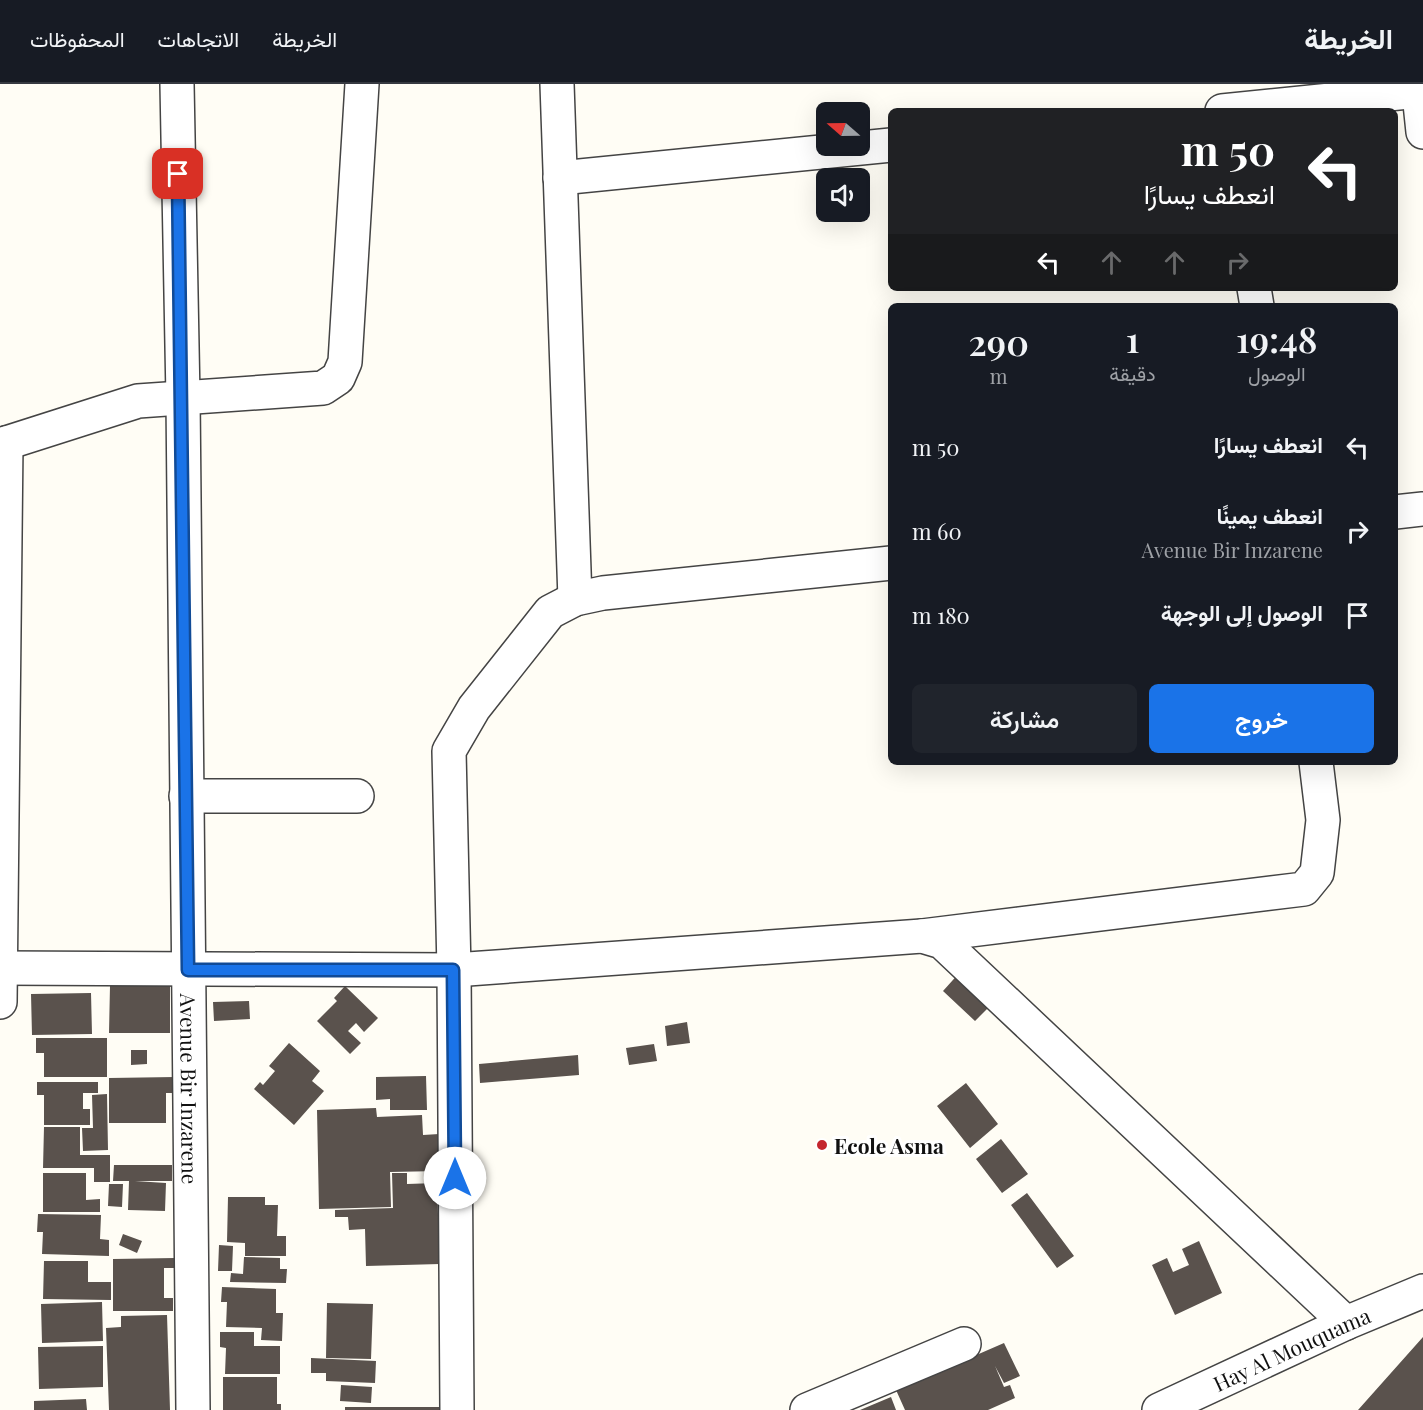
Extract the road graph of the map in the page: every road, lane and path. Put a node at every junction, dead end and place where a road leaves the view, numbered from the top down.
1 (177, 84) edge
2 (362, 84) edge
3 (557, 84) edge
4 (1418, 87) edge
5 (1252, 108) edge
6 (1423, 132) edge
7 (888, 144) edge
8 (560, 178) junction
9 (183, 398) junction
10 (3, 444) edge
11 (1423, 509) edge
12 (1398, 512) edge
13 (888, 563) edge
14 (576, 599) junction
15 (1316, 765) edge
16 (186, 796) junction
17 (357, 796) dead end
18 (922, 936) junction
19 (0, 968) edge
20 (188, 970) junction
21 (453, 970) junction
22 (0, 1002) edge
23 (1423, 1291) edge
24 (1346, 1323) junction
25 (964, 1344) dead end
26 (193, 1410) edge
27 (457, 1410) edge
28 (807, 1410) edge
29 (1159, 1410) edge

1 - 9 street, Avenue Bir Inzarene
2 - 9 street
3 - 8 street
4 - 5 street
4 - 6 street
7 - 8 street
8 - 14 street
9 - 10 street
9 - 16 street, Avenue Bir Inzarene
10 - 19 street
11 - 12 street
13 - 14 street
14 - 21 street
15 - 18 street
16 - 17 street
16 - 20 street, Avenue Bir Inzarene
18 - 21 street
18 - 24 street
19 - 20 street
19 - 22 street
20 - 21 street
20 - 26 street, Avenue Bir Inzarene
21 - 27 street
23 - 24 street, Hay Al Mouquama
24 - 29 street, Hay Al Mouquama
25 - 28 street

